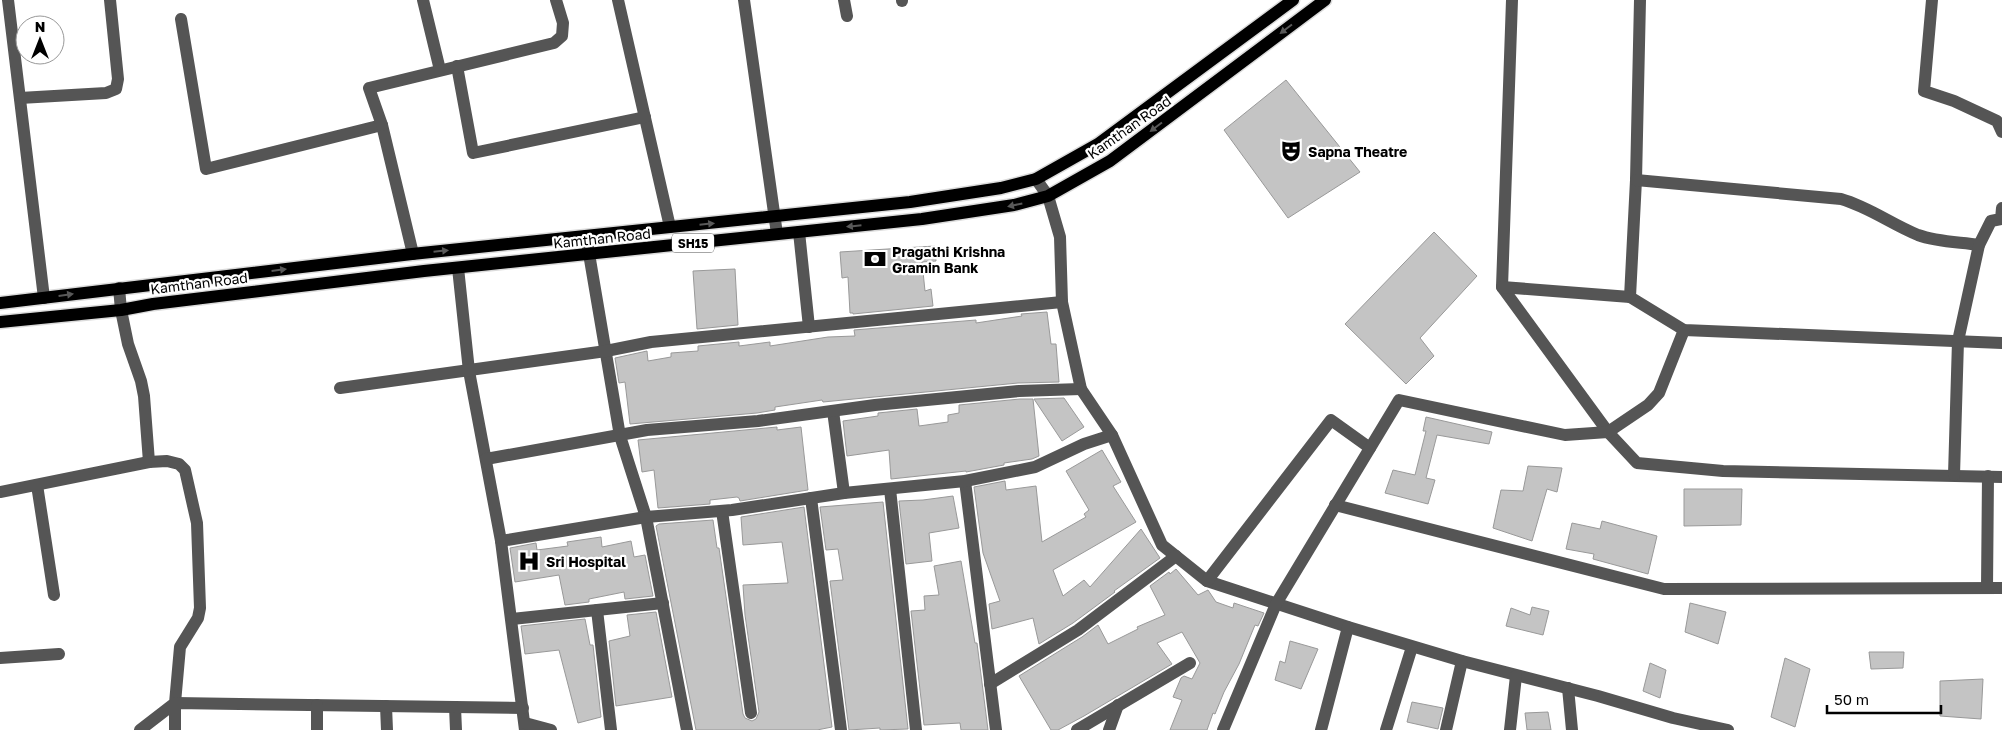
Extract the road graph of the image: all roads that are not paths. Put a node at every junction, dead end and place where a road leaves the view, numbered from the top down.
1 (8, 0) edge
2 (110, 0) edge
3 (422, 0) edge
4 (556, 0) edge
5 (618, 0) edge
6 (744, 0) edge
7 (844, 0) edge
8 (1293, 0) edge
9 (1325, 0) edge
10 (1512, 0) edge
11 (1640, 0) edge
12 (1932, 0) edge
13 (847, 16) dead end
14 (181, 19) dead end
15 (1209, 62) junction
16 (457, 66) junction
17 (440, 70) junction
18 (1222, 77) junction
19 (20, 98) junction
20 (645, 117) junction
21 (382, 124) junction
22 (2000, 125) edge
23 (1036, 179) junction
24 (1636, 180) junction
25 (1048, 196) junction
26 (2002, 215) edge
27 (776, 216) junction
28 (670, 227) junction
29 (799, 232) junction
30 (777, 234) junction
31 (586, 236) junction
32 (1979, 245) junction
33 (413, 254) junction
34 (589, 254) junction
35 (458, 268) junction
36 (1502, 287) junction
37 (119, 288) junction
38 (1630, 297) junction
39 (44, 298) junction
40 (1062, 302) junction
41 (0, 303) edge
42 (121, 310) junction
43 (0, 322) edge
44 (809, 327) junction
45 (1684, 330) junction
46 (1958, 341) junction
47 (2002, 343) edge
48 (606, 351) junction
49 (469, 370) junction
50 (340, 388) dead end
51 (1081, 390) junction
52 (833, 411) junction
53 (1608, 432) junction
54 (1112, 434) junction
55 (620, 436) junction
56 (1370, 448) junction
57 (486, 460) junction
58 (149, 462) junction
59 (1954, 475) junction
60 (1988, 476) junction
61 (2002, 477) edge
62 (965, 481) junction
63 (37, 485) junction
64 (890, 489) junction
65 (0, 492) edge
66 (844, 494) junction
67 (812, 498) junction
68 (1335, 505) junction
69 (722, 511) junction
70 (646, 517) junction
71 (502, 541) junction
72 (1176, 556) junction
73 (1207, 581) junction
74 (1987, 588) junction
75 (2002, 588) edge
76 (54, 595) dead end
77 (663, 603) junction
78 (1276, 604) junction
79 (597, 610) junction
80 (512, 619) junction
81 (1348, 627) junction
82 (1412, 647) junction
83 (58, 654) dead end
84 (0, 658) edge
85 (1462, 661) junction
86 (1190, 663) dead end
87 (1516, 676) junction
88 (990, 684) junction
89 (1568, 688) junction
90 (174, 703) junction
91 (317, 705) junction
92 (1118, 705) junction
93 (386, 706) junction
94 (455, 707) junction
95 (523, 708) junction
96 (752, 713) dead end
97 (1674, 724) edge
98 (525, 726) edge
99 (1724, 729) edge
100 (140, 730) edge
101 (175, 730) edge
102 (316, 730) edge
103 (387, 730) edge
104 (456, 730) edge
105 (551, 730) edge
106 (611, 730) edge
107 (687, 730) edge
108 (842, 730) edge
109 (916, 730) edge
110 (996, 730) edge
111 (1077, 730) edge
112 (1109, 730) edge
113 (1224, 730) edge
114 (1321, 730) edge
115 (1386, 730) edge
116 (1446, 730) edge
117 (1510, 730) edge
118 (1572, 730) edge

1 - 19 street
2 - 19 street
3 - 17 street
4 - 16 street
5 - 20 street
6 - 27 street
7 - 13 street
8 - 15 main road, Kamthan Road / SH15
9 -> 18 main road, Kamthan Road / SH15
10 - 36 street
11 - 24 street
12 - 22 street
14 - 21 street
15 - 18 main road
15 - 23 main road, Kamthan Road / SH15
16 - 17 street
16 - 20 street
17 - 21 street
18 -> 25 main road, Kamthan Road / SH15
19 - 39 street
20 - 28 street
21 - 33 street
23 - 25 street
23 - 27 main road, Kamthan Road / SH15
24 - 32 street
24 - 38 street
25 -> 29 main road, Kamthan Road / SH15
25 - 40 street
26 - 32 street
28 -> 27 main road, Kamthan Road / SH15
27 - 30 street
28 - 31 main road, Kamthan Road / SH15
29 - 30 main road, Kamthan Road / SH15
29 - 44 street
30 - 34 main road, Kamthan Road / SH15
33 -> 31 main road, Kamthan Road / SH15
31 - 34 street
32 - 46 street
37 -> 33 main road, Kamthan Road / SH15
34 - 35 main road, Kamthan Road / SH15
34 - 48 street
35 - 42 main road, Kamthan Road / SH15
35 - 49 street
36 - 38 street
36 - 53 street
39 -> 37 main road, Kamthan Road / SH15
37 - 42 street
38 - 45 street
39 - 41 main road, Kamthan Road / SH15
40 - 44 street
40 - 51 street
42 - 43 main road, Kamthan Road / SH15
42 - 58 street
44 - 48 street
45 - 46 street
45 - 53 street
46 - 47 street
46 - 59 street
48 - 49 street
48 - 55 street
49 - 50 street
49 - 57 street
51 - 52 street
51 - 54 street
52 - 55 street
52 - 66 street
53 - 56 street
53 - 59 street
54 - 62 street
54 - 72 street
55 - 57 street
55 - 70 street
56 - 68 street
56 - 73 street
57 - 71 street
58 - 63 street
58 - 90 street
59 - 60 street
60 - 61 street
60 - 74 street
62 - 64 street
62 - 88 street
63 - 65 street
63 - 76 street
64 - 66 street
64 - 109 street
66 - 67 street
67 - 69 street
67 - 108 street
68 - 74 street
68 - 78 street
69 - 70 street
69 - 96 street
70 - 71 street
70 - 77 street
71 - 80 street
72 - 73 street
72 - 88 street
73 - 78 street
74 - 75 street
77 - 79 street
77 - 107 street
78 - 81 street
78 - 113 street
79 - 80 street
79 - 106 street
80 - 95 street
81 - 82 street
81 - 114 street
82 - 85 street
82 - 115 street
83 - 84 street
85 - 87 street
85 - 116 street
86 - 92 street
87 - 89 street
87 - 117 street
88 - 110 street
89 - 97 street
89 - 118 street
90 - 91 street
90 - 100 street
90 - 101 street
91 - 93 street
91 - 102 street
92 - 111 street
92 - 112 street
93 - 94 street
93 - 103 street
94 - 95 street
94 - 104 street
95 - 98 street
97 - 99 street
98 - 105 street

